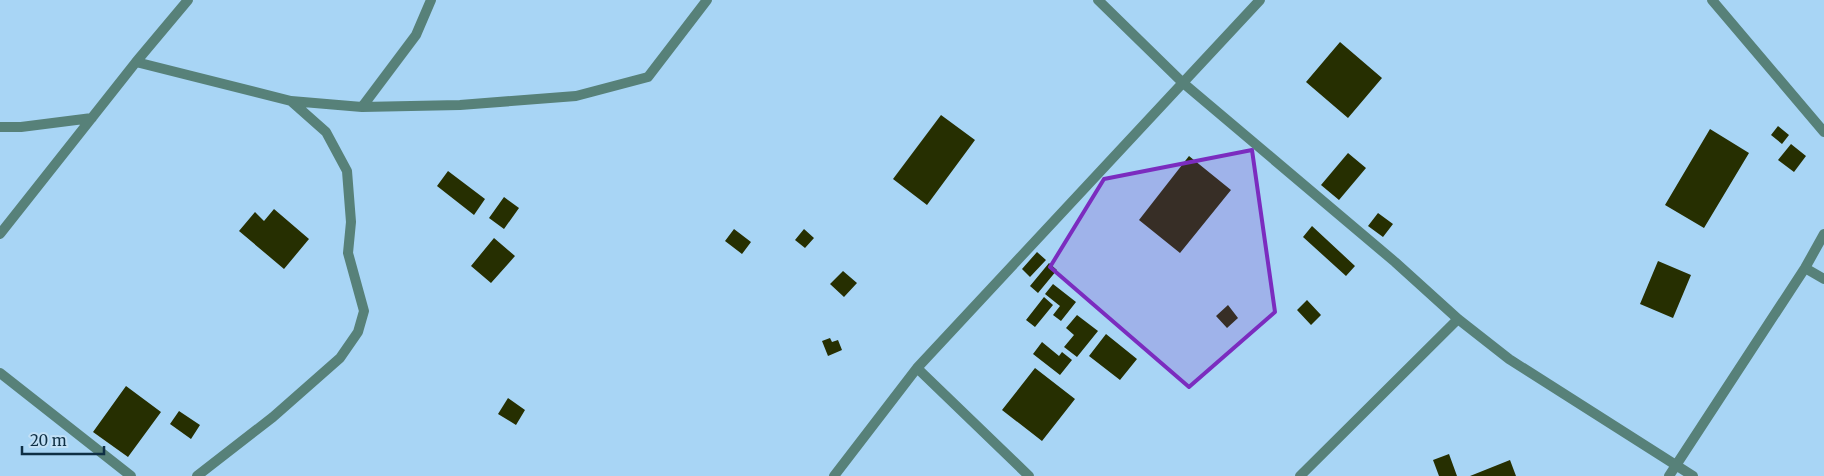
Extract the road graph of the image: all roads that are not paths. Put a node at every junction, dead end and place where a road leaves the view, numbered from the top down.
1 (188, 0) edge
2 (431, 0) edge
3 (707, 0) edge
4 (1098, 0) edge
5 (1260, 0) edge
6 (1712, 0) edge
7 (136, 62) junction
8 (1182, 82) junction
9 (291, 101) junction
10 (362, 106) junction
11 (92, 118) junction
12 (0, 127) edge
13 (1824, 132) edge
14 (0, 234) edge
15 (1824, 234) edge
16 (1805, 268) junction
17 (1824, 279) edge
18 (1458, 319) junction
19 (917, 368) junction
20 (0, 373) edge
21 (1676, 466) junction
22 (131, 476) edge
23 (197, 476) edge
24 (834, 476) edge
25 (1029, 476) edge
26 (1300, 476) edge
27 (1669, 476) edge
28 (1693, 476) edge

1 - 7 street
2 - 10 street
3 - 10 street
4 - 8 street
5 - 8 street
6 - 13 street
7 - 9 street
7 - 11 street
8 - 18 street
8 - 19 street
9 - 10 street
9 - 23 street
11 - 12 street
11 - 14 street
15 - 16 street
16 - 17 street
16 - 21 street
18 - 21 street
18 - 26 street
19 - 24 street
19 - 25 street
20 - 22 street
21 - 27 street
21 - 28 street

